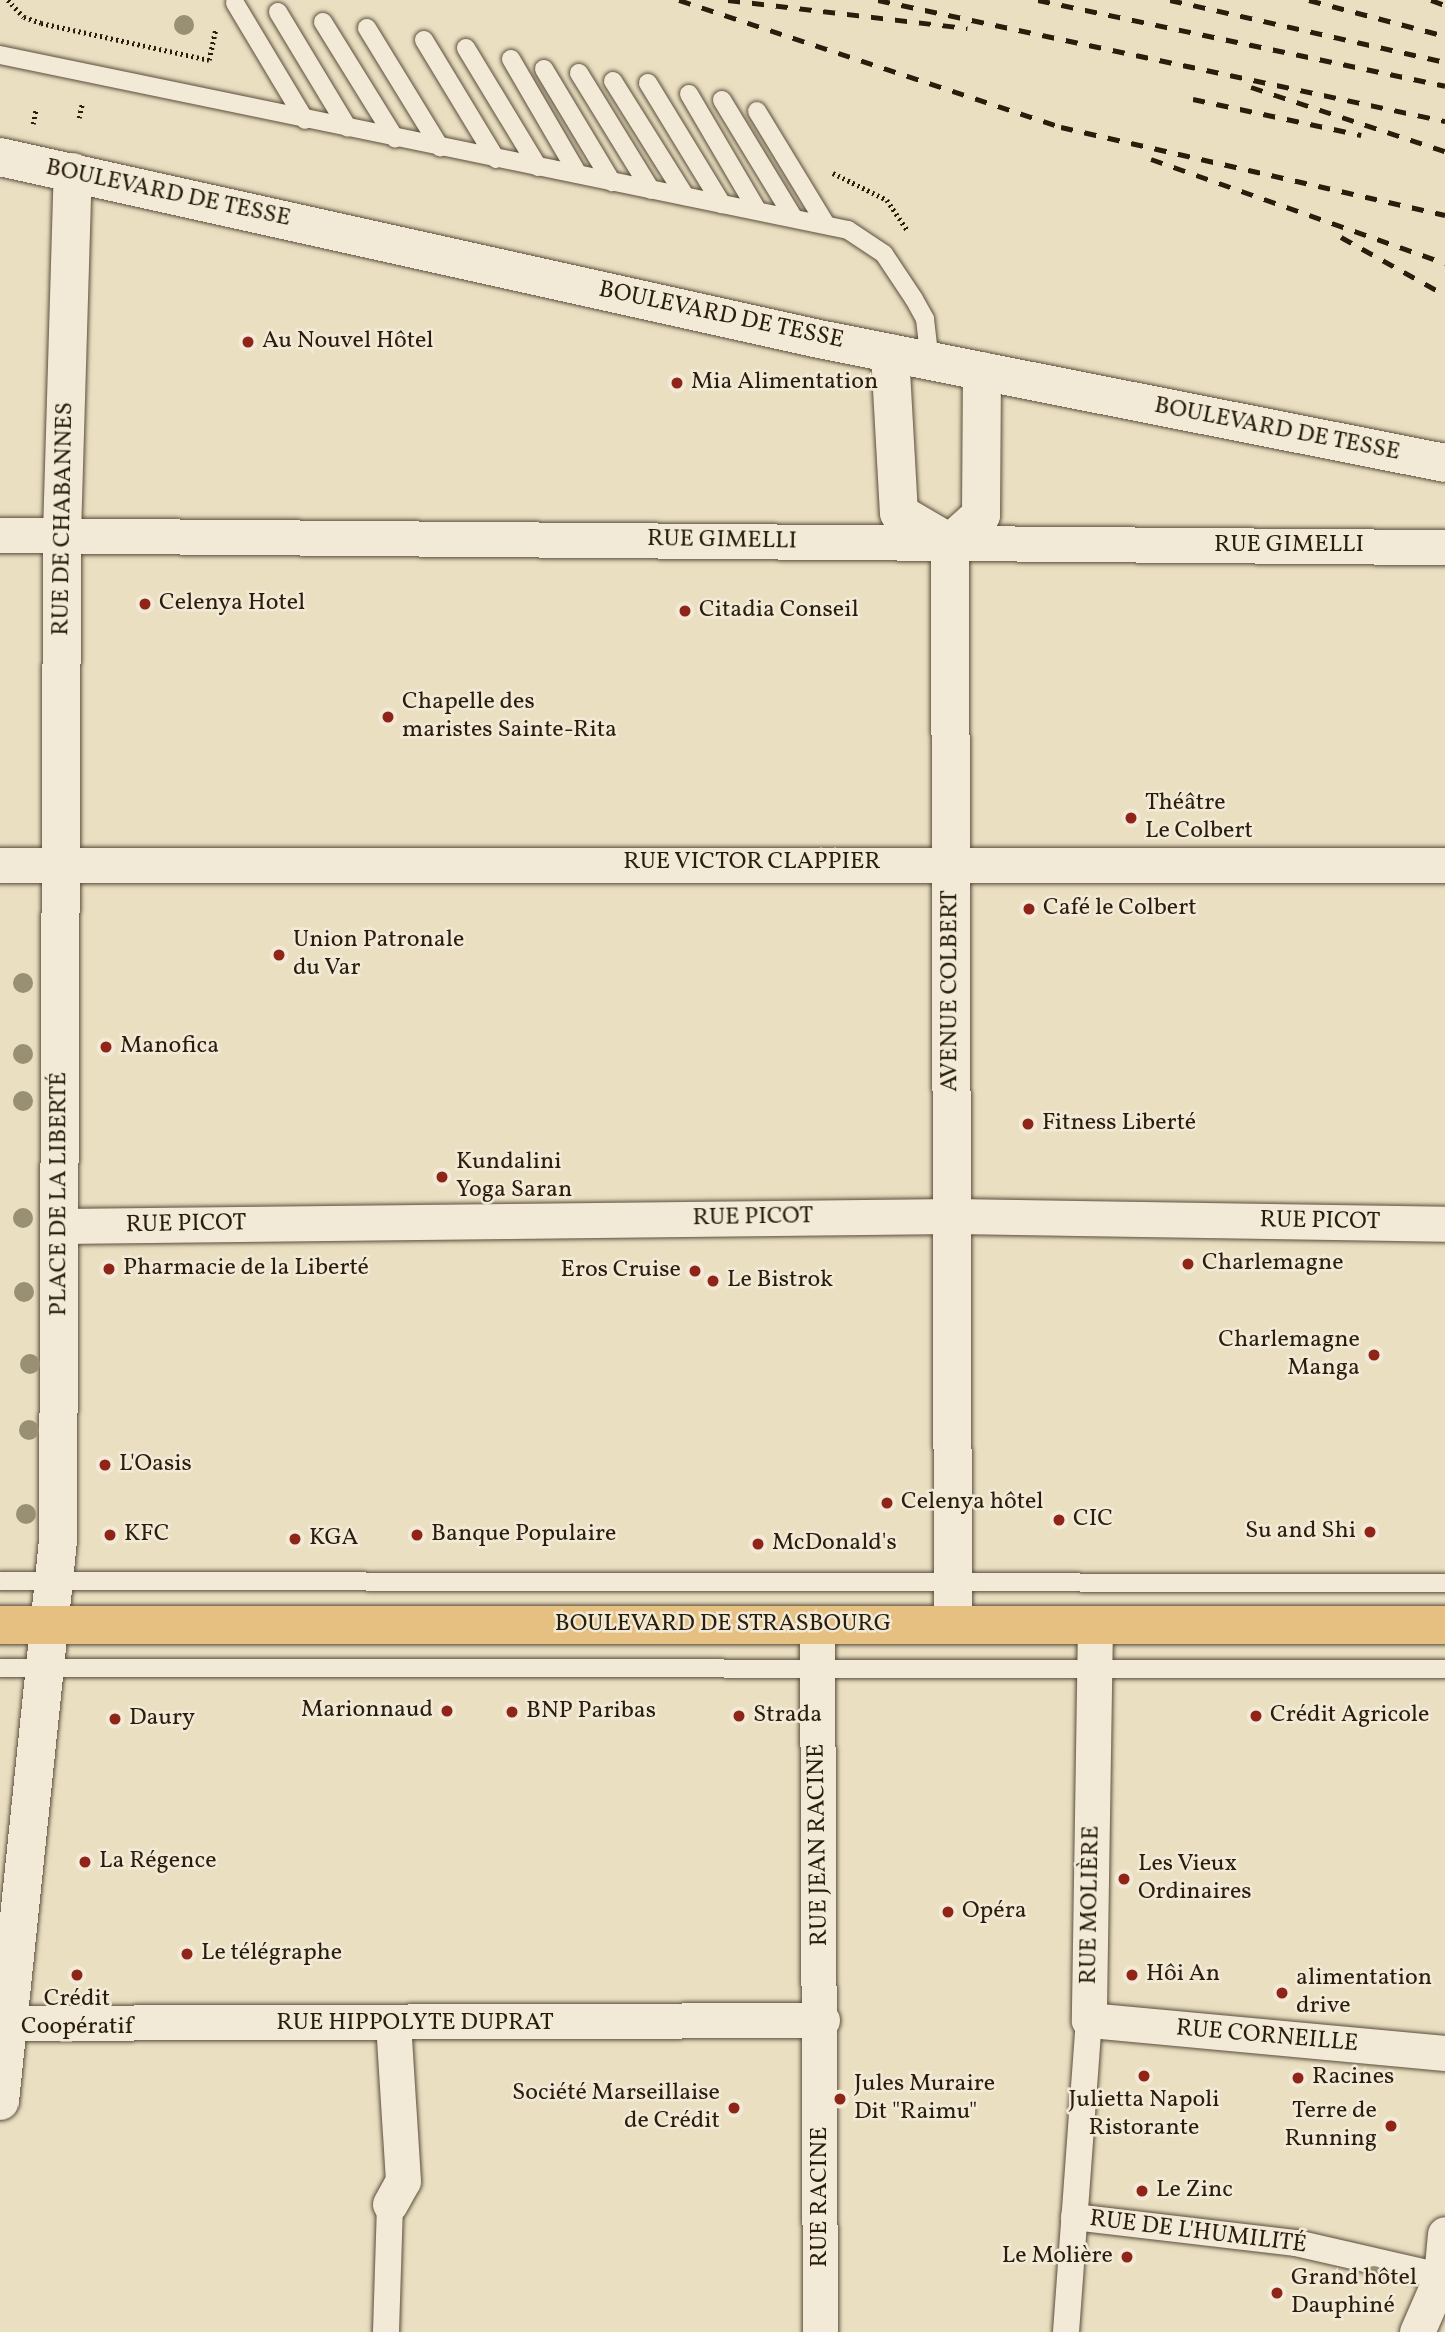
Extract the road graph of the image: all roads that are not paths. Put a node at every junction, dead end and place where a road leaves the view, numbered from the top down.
1 (235, 3) dead end
2 (278, 12) dead end
3 (323, 22) dead end
4 (367, 28) dead end
5 (424, 40) dead end
6 (0, 41) edge
7 (466, 48) dead end
8 (5, 56) edge
9 (510, 59) dead end
10 (544, 69) dead end
11 (579, 73) dead end
12 (613, 81) dead end
13 (648, 83) dead end
14 (689, 94) dead end
15 (722, 100) dead end
16 (757, 111) dead end
17 (305, 120) junction
18 (348, 128) junction
19 (395, 138) junction
20 (440, 147) junction
21 (0, 157) edge
22 (496, 159) junction
23 (538, 167) junction
24 (73, 172) junction
25 (578, 174) junction
26 (612, 182) junction
27 (651, 190) junction
28 (685, 196) junction
29 (722, 204) junction
30 (757, 210) junction
31 (793, 217) junction
32 (824, 223) junction
33 (890, 353) junction
34 (930, 362) junction
35 (982, 371) junction
36 (1445, 463) edge
37 (62, 534) junction
38 (0, 535) edge
39 (950, 543) junction
40 (1445, 547) edge
41 (950, 862) junction
42 (0, 865) edge
43 (1445, 865) edge
44 (59, 866) junction
45 (954, 1216) junction
46 (1445, 1224) edge
47 (60, 1226) junction
48 (0, 1581) edge
49 (55, 1581) junction
50 (953, 1582) junction
51 (1445, 1583) edge
52 (0, 1625) edge
53 (48, 1625) junction
54 (817, 1625) junction
55 (953, 1625) junction
56 (1095, 1625) junction
57 (1445, 1625) edge
58 (0, 1668) edge
59 (43, 1668) junction
60 (817, 1670) junction
61 (1445, 1670) edge
62 (1095, 1671) junction
63 (822, 2020) junction
64 (1089, 2020) junction
65 (4, 2023) edge
66 (394, 2024) junction
67 (1445, 2053) edge
68 (0, 2101) edge
69 (390, 2204) joint
70 (1074, 2217) junction
71 (1445, 2234) edge
72 (1443, 2277) edge
73 (386, 2332) edge
74 (820, 2332) edge
75 (1066, 2332) edge
76 (1417, 2332) edge

1 - 17 lane
2 - 18 lane
3 - 19 lane
4 - 20 lane
5 - 22 lane
6 - 8 lane
7 - 23 lane
8 - 17 lane
9 - 25 lane
10 - 26 lane
11 - 27 lane
12 - 28 lane
13 - 29 lane
14 - 30 lane
15 - 31 lane
16 - 32 lane
17 - 18 lane
18 - 19 lane
19 - 20 lane
20 - 22 lane
21 - 24 street, BOULEVARD DE TESSE
22 - 23 lane
23 - 25 lane
24 - 33 street, BOULEVARD DE TESSE
24 - 37 street, RUE DE CHABANNES
25 - 26 lane
26 - 27 lane
27 - 28 lane
28 - 29 lane
29 - 30 lane
30 - 31 lane
31 - 32 lane
32 - 34 lane
33 - 34 street, BOULEVARD DE TESSE
33 - 39 street
34 - 35 street, BOULEVARD DE TESSE
35 - 36 street, BOULEVARD DE TESSE
35 - 39 street
37 - 38 street, RUE GIMELLI
37 - 39 street, RUE GIMELLI
37 - 44 street, RUE DE CHABANNES
39 - 40 street, RUE GIMELLI
39 - 41 street, AVENUE COLBERT
41 - 43 street, RUE VICTOR CLAPPIER
41 - 44 street, RUE VICTOR CLAPPIER
41 - 45 street, AVENUE COLBERT
42 - 44 street
44 - 47 street, PLACE DE LA LIBERTÉ
45 - 46 street, RUE PICOT
45 - 47 street, RUE PICOT
45 - 50 street, AVENUE COLBERT
47 - 49 street, PLACE DE LA LIBERTÉ
48 - 49 lane
49 - 50 lane
49 - 53 street, PLACE DE LA LIBERTÉ
50 - 51 lane
50 - 55 street, AVENUE COLBERT
52 - 53 main road, BOULEVARD DE STRASBOURG
53 - 54 main road, BOULEVARD DE STRASBOURG
53 - 59 street, PLACE DE LA LIBERTÉ
54 - 55 main road, BOULEVARD DE STRASBOURG
54 - 60 street
55 - 56 main road, BOULEVARD DE STRASBOURG
56 - 57 main road, BOULEVARD DE STRASBOURG
56 - 62 street, RUE MOLIÈRE
58 - 59 lane
59 - 60 lane
59 - 65 street, PLACE DE LA LIBERTÉ
60 - 62 lane
60 - 63 street, RUE JEAN RACINE
61 - 62 lane
62 - 64 street, RUE MOLIÈRE
63 - 66 street, RUE HIPPOLYTE DUPRAT
63 - 74 street, RUE RACINE
64 - 67 street, RUE CORNEILLE
64 - 70 street, RUE MOLIÈRE
65 - 66 street, RUE HIPPOLYTE DUPRAT
65 - 68 street, PLACE DE LA LIBERTÉ
66 - 69 street
69 - 73 street
70 - 72 street, RUE DE L'HUMILITÉ
70 - 75 street, RUE MOLIÈRE
71 - 72 street
72 - 76 street

